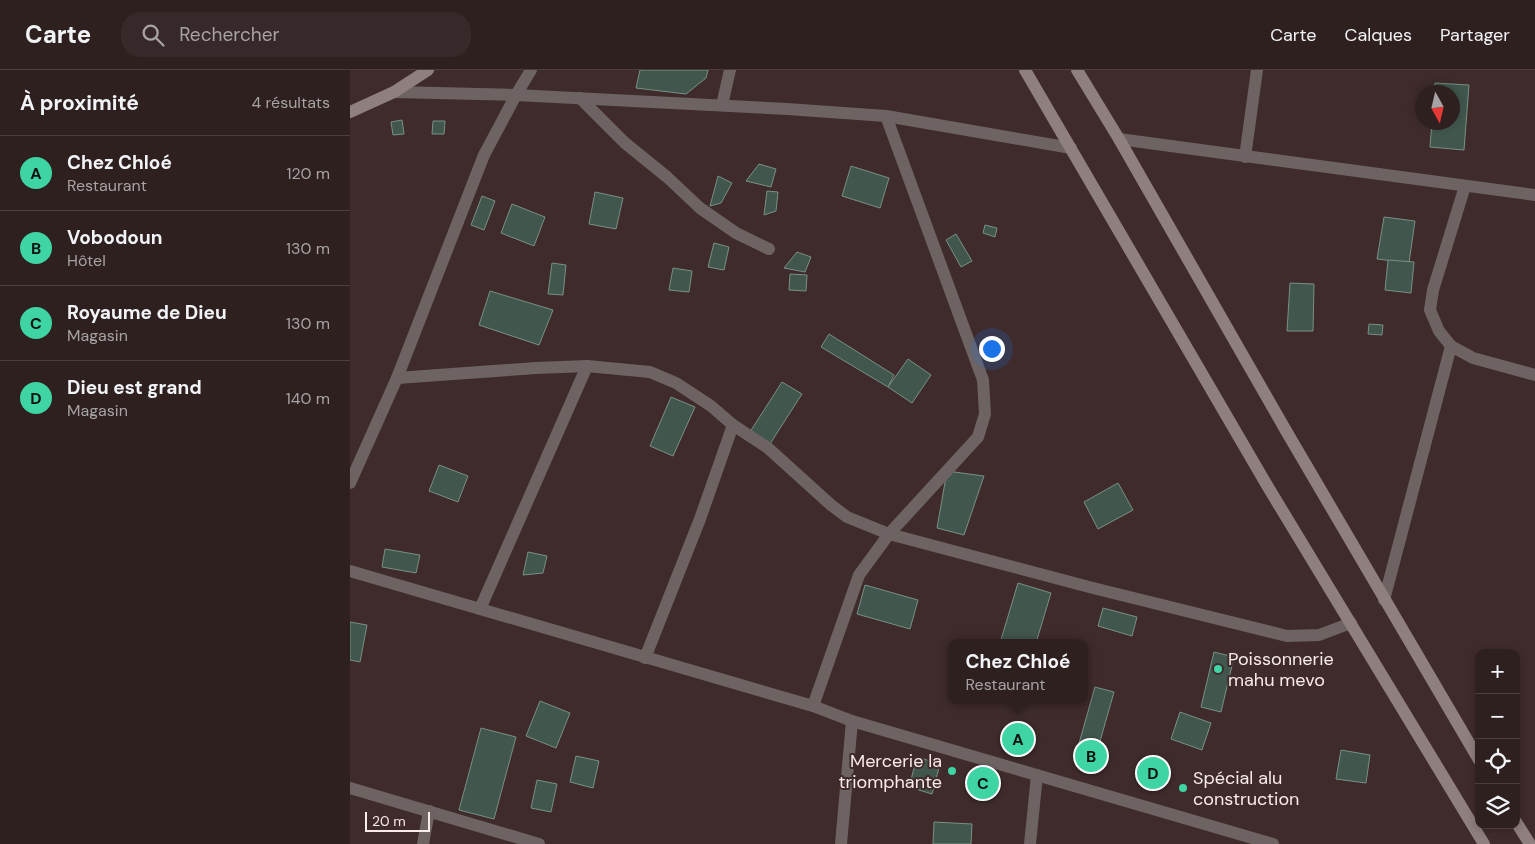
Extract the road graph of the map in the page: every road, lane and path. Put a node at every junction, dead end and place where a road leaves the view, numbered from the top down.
1 (428, 70) edge
2 (532, 70) edge
3 (730, 70) edge
4 (1026, 70) edge
5 (1077, 70) edge
6 (1257, 70) edge
7 (394, 92) junction
8 (516, 95) junction
9 (580, 98) junction
10 (722, 105) junction
11 (350, 112) edge
12 (886, 116) junction
13 (1119, 139) junction
14 (1071, 148) junction
15 (1245, 157) junction
16 (1465, 186) junction
17 (1535, 195) edge
18 (768, 249) dead end
19 (1451, 346) junction
20 (587, 366) junction
21 (1535, 376) edge
22 (397, 378) junction
23 (733, 425) junction
24 (350, 483) edge
25 (890, 534) junction
26 (350, 570) edge
27 (1384, 600) junction
28 (480, 609) junction
29 (1351, 623) junction
30 (645, 658) junction
31 (813, 706) junction
32 (852, 721) junction
33 (1475, 753) edge
34 (1037, 775) junction
35 (350, 788) edge
36 (430, 811) junction
37 (1520, 828) edge
38 (423, 844) edge
39 (539, 844) edge
40 (841, 844) edge
41 (1030, 844) edge
42 (1273, 844) edge
43 (1484, 844) edge
44 (1530, 844) edge

1 - 7 main road
2 - 8 street
3 - 10 street
4 - 14 main road
5 - 13 main road
6 - 15 street
7 - 8 street
7 - 11 main road
8 - 9 street
8 - 22 street
9 - 10 street
9 - 18 street
10 - 12 street
12 - 14 street
12 - 25 street
13 - 15 street
13 - 27 main road
14 - 29 main road
15 - 16 street
16 - 17 street
16 - 19 street
19 - 21 street
19 - 27 street
20 - 22 street
20 - 23 street
20 - 28 street
22 - 24 street
23 - 25 street
23 - 30 street
25 - 29 street
25 - 31 street
26 - 28 street
27 - 33 main road
28 - 30 street
29 - 43 main road
30 - 31 street
31 - 32 street
32 - 34 street
32 - 40 street
34 - 41 street
34 - 42 street
35 - 36 street
36 - 38 street
36 - 39 street
37 - 44 main road

